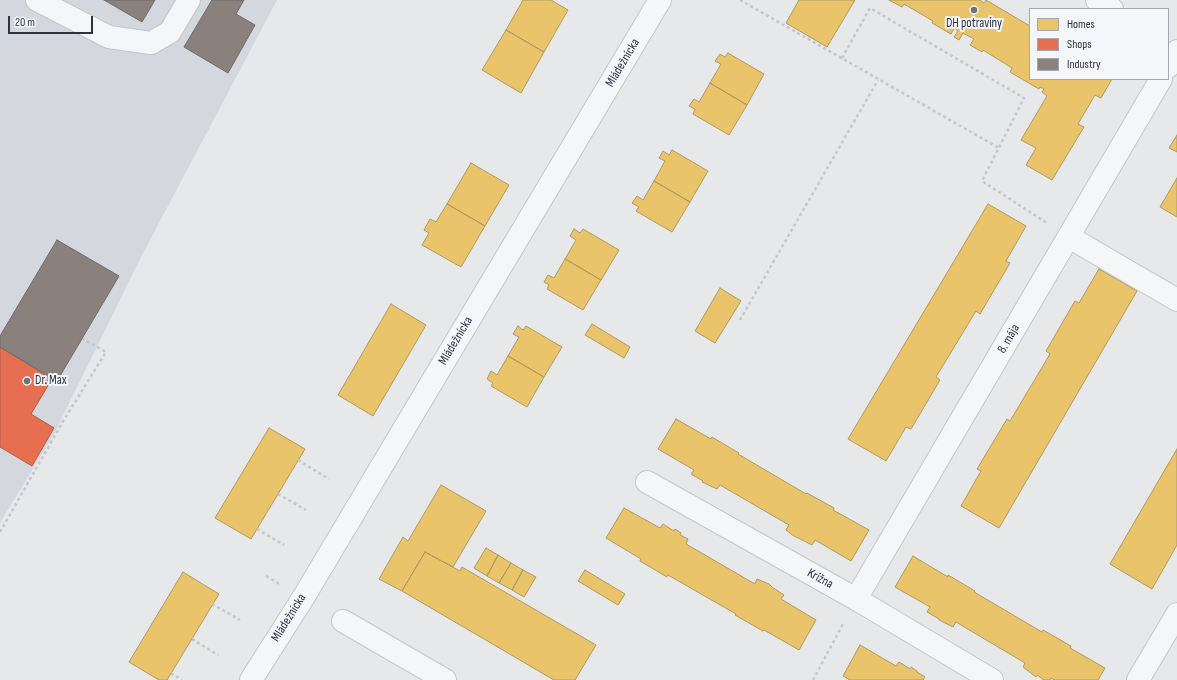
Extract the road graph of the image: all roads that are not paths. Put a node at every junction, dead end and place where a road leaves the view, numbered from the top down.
1 (37, 0) edge
2 (189, 0) edge
3 (660, 0) edge
4 (1097, 0) edge
5 (1110, 8) edge
6 (1177, 51) edge
7 (1169, 65) edge
8 (1160, 80) edge
9 (1069, 237) junction
10 (1177, 300) edge
11 (647, 482) dead end
12 (856, 599) junction
13 (1177, 614) edge
14 (343, 621) dead end
15 (251, 680) edge
16 (446, 680) edge
17 (992, 680) edge
18 (1138, 680) edge

1 - 2 street
3 - 15 street, Mládežnícka
4 - 5 street
6 - 7 street
8 - 9 street, 8. mája
9 - 10 street
9 - 12 street, 8. mája
11 - 12 street, Krížna
12 - 17 street, Krížna
13 - 18 street
14 - 16 street

